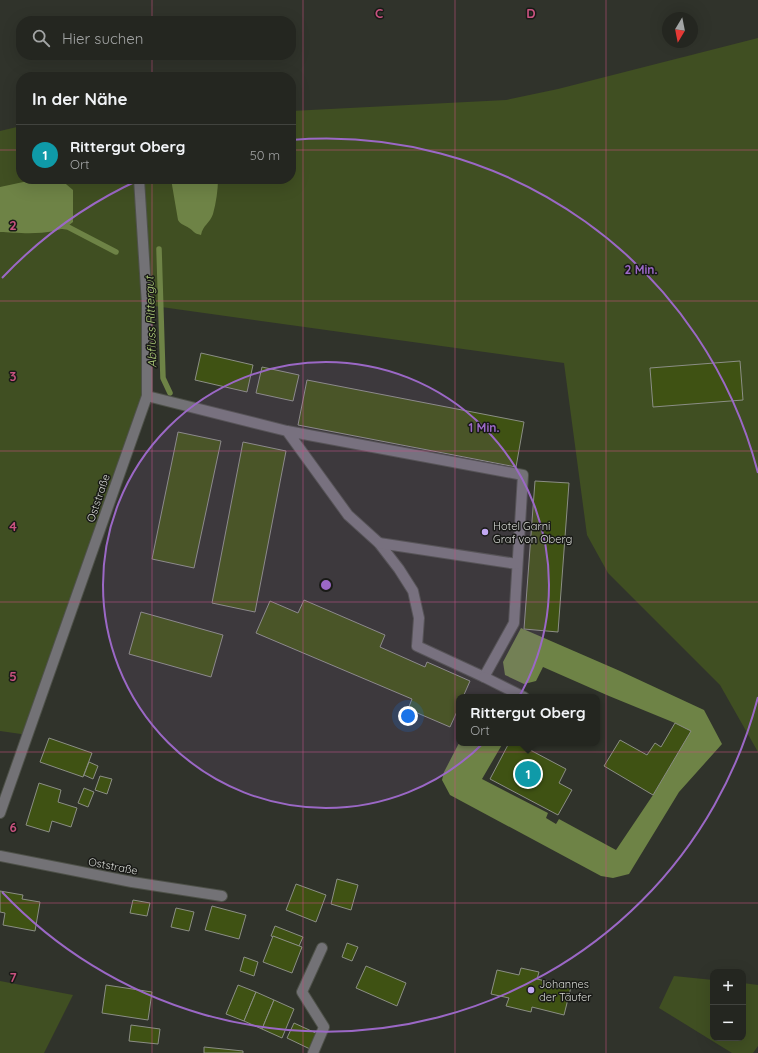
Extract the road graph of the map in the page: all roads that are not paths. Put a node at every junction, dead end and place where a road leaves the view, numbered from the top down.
1 (139, 184) edge
2 (147, 396) junction
3 (287, 431) junction
4 (379, 543) junction
5 (517, 564) junction
6 (484, 677) junction
7 (518, 694) edge
8 (0, 814) edge
9 (0, 856) edge
10 (222, 896) dead end
11 (322, 948) dead end
12 (313, 1053) edge

1 - 2 street, Oststraße
2 - 3 street
2 - 8 street, Oststraße
3 - 4 street
3 - 5 street
4 - 5 street
4 - 6 street
5 - 6 street
6 - 7 street
9 - 10 street, Oststraße
11 - 12 street

